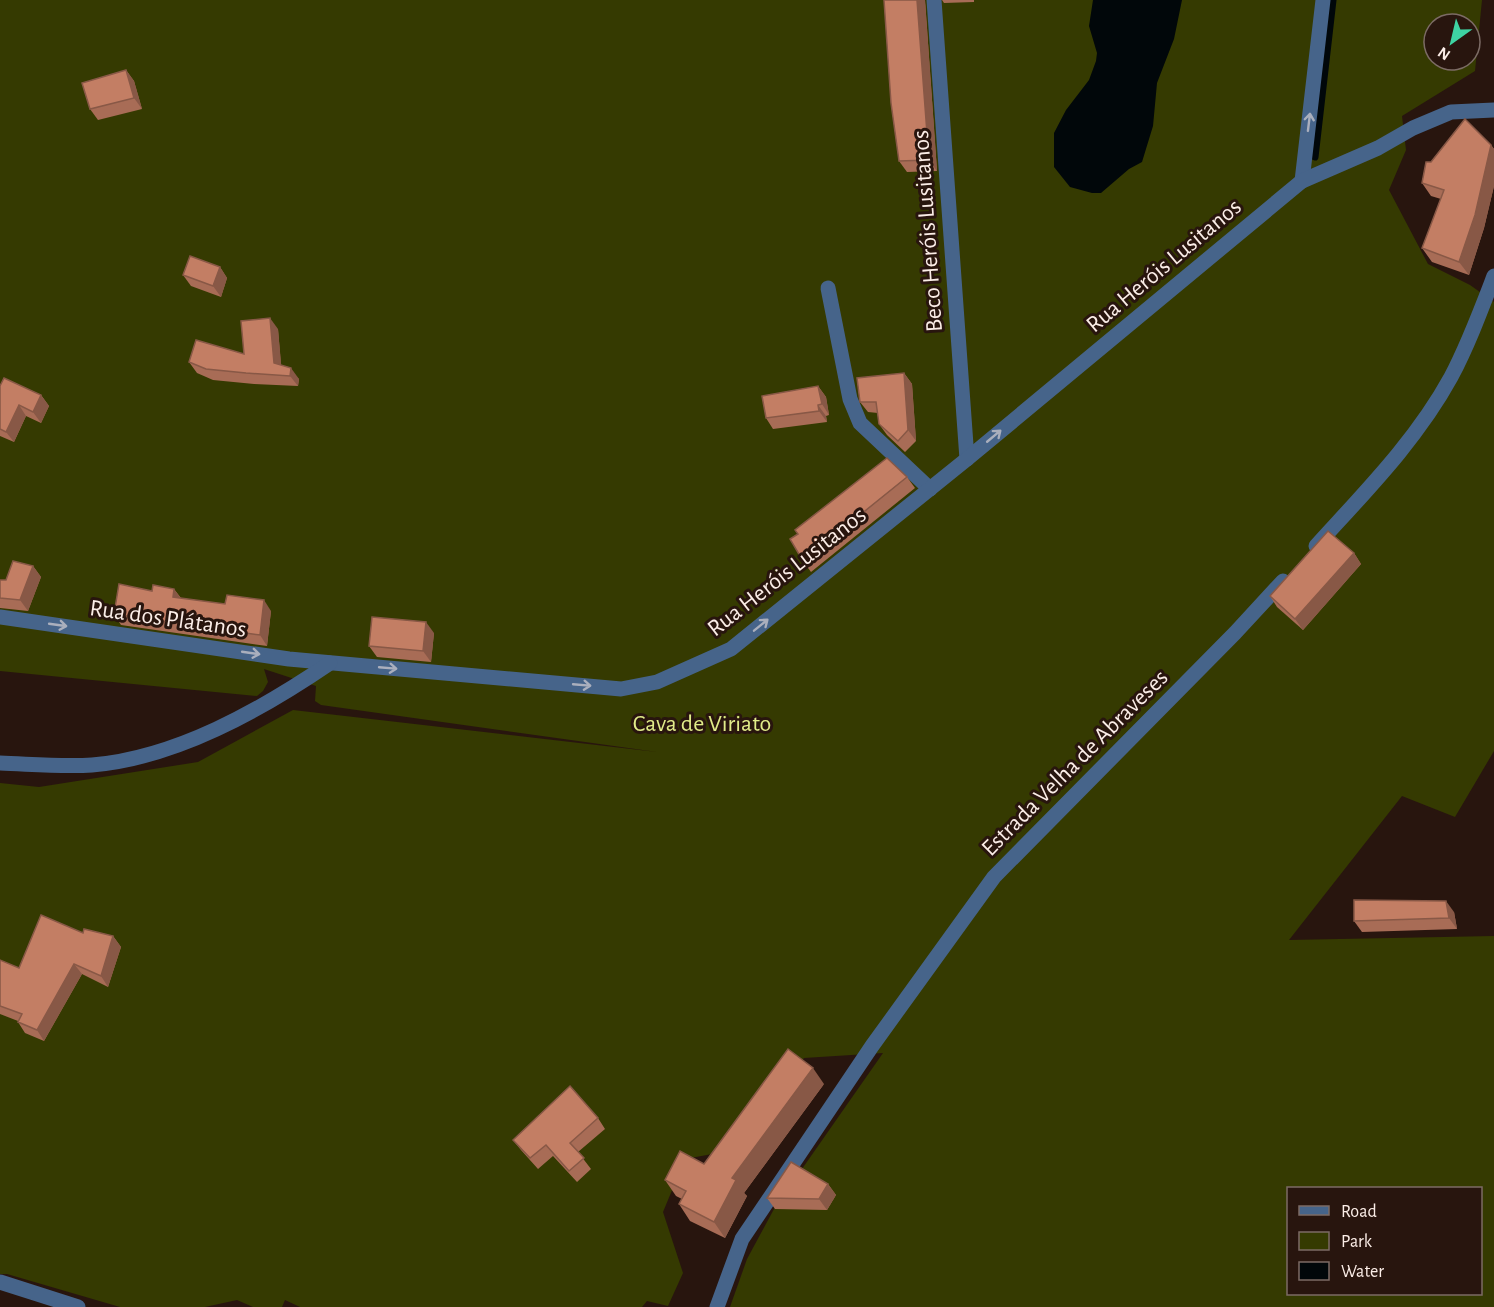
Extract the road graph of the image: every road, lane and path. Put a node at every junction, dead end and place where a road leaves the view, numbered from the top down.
1 (934, 0) edge
2 (1323, 0) edge
3 (1494, 110) edge
4 (1302, 180) junction
5 (1494, 276) edge
6 (828, 288) dead end
7 (967, 459) junction
8 (930, 489) junction
9 (1306, 556) edge
10 (1291, 573) edge
11 (0, 617) edge
12 (330, 663) junction
13 (0, 763) edge
14 (0, 1282) edge
15 (78, 1307) edge
16 (717, 1307) edge

1 - 7 street, Beco Heróis Lusitanos
4 -> 2 street
3 - 4 street, Rua Heróis Lusitanos
7 -> 4 street, Rua Heróis Lusitanos
5 - 9 street
6 - 8 street
7 - 8 street, Rua Heróis Lusitanos
12 -> 8 street, Rua Heróis Lusitanos
10 - 16 street, Estrada Velha de Abraveses
11 -> 12 street, Rua dos Plátanos
12 - 13 street
14 - 15 street

